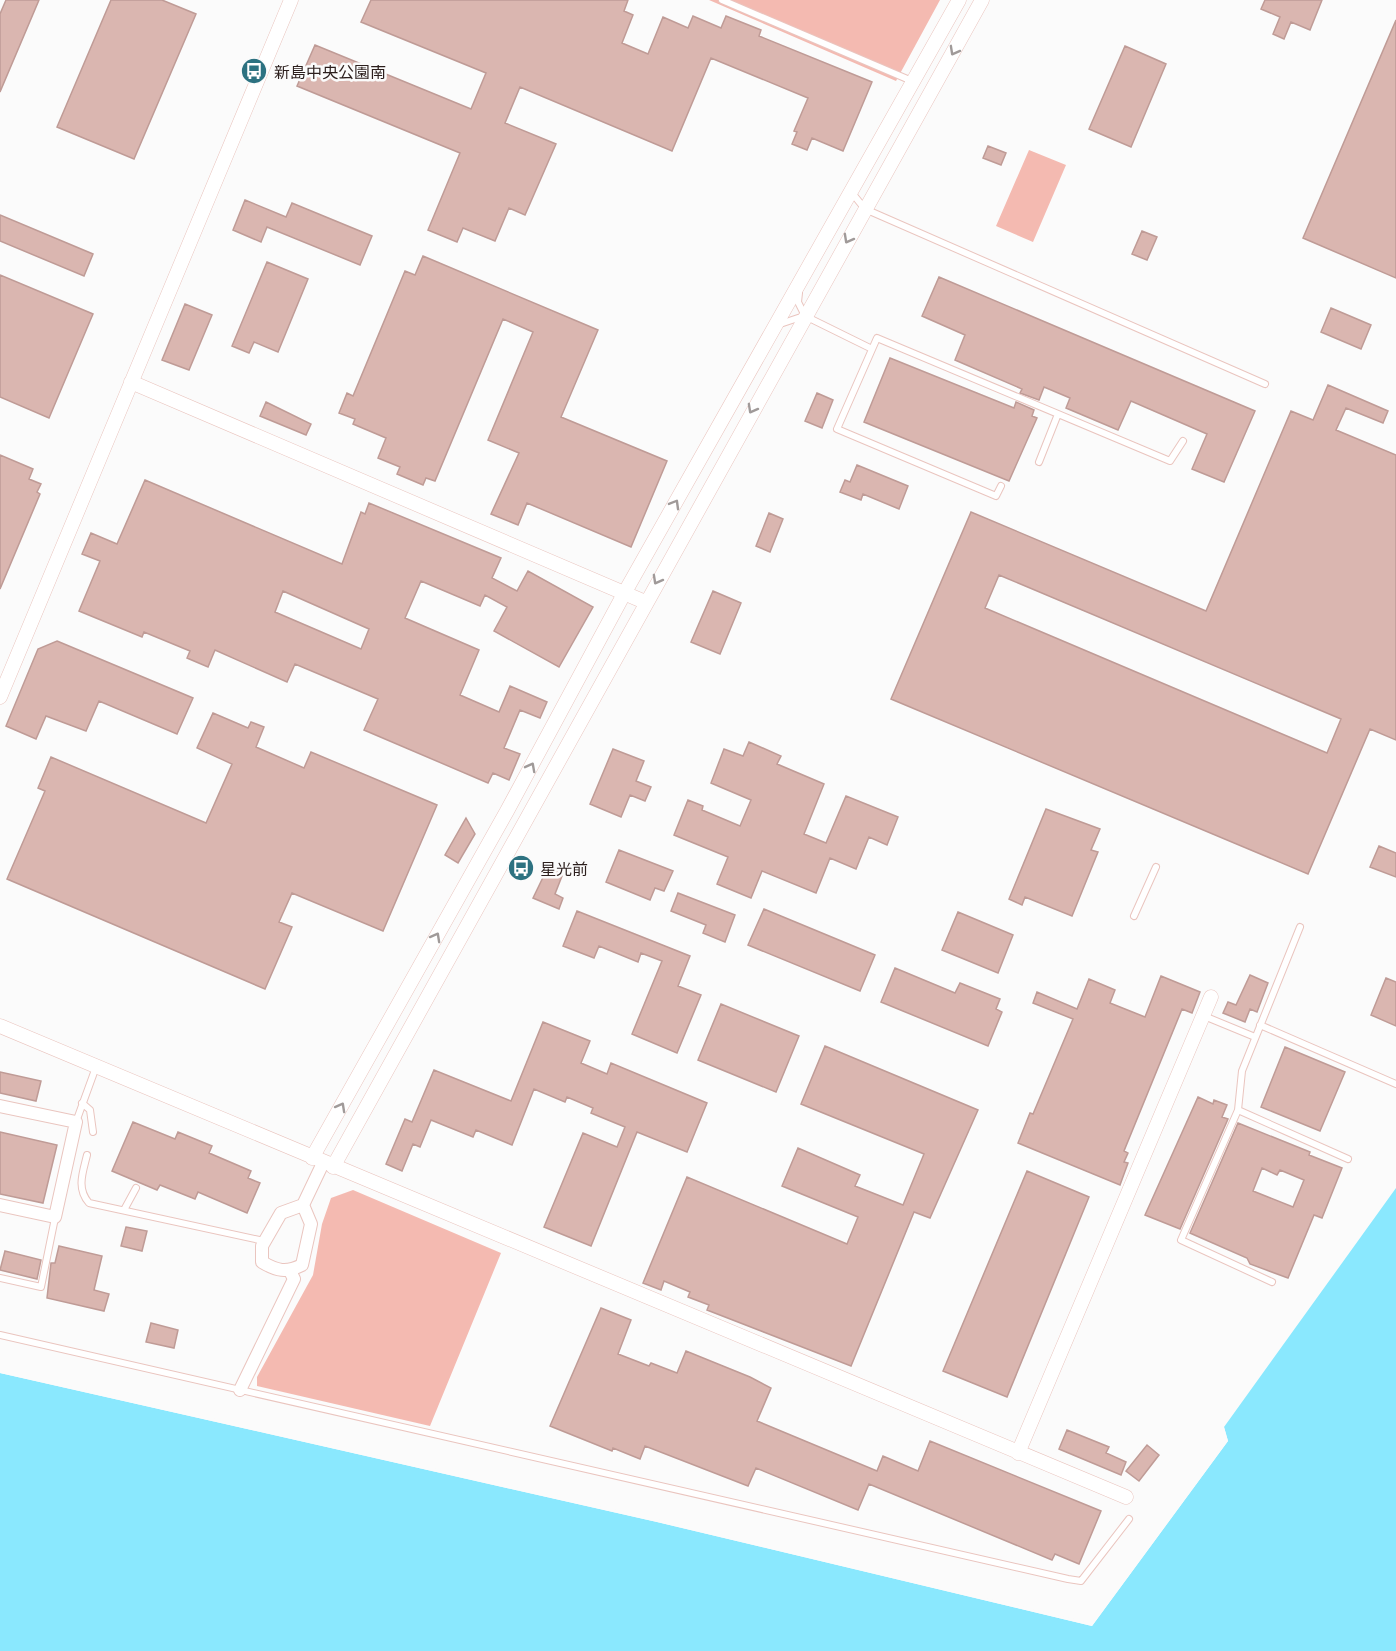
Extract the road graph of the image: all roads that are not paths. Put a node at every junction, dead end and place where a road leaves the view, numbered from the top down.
1 (291, 0) edge
2 (723, 0) edge
3 (958, 0) edge
4 (982, 0) edge
5 (914, 81) junction
6 (851, 193) junction
7 (865, 209) junction
8 (800, 283) junction
9 (805, 316) junction
10 (773, 330) junction
11 (872, 349) junction
12 (131, 382) junction
13 (1265, 384) dead end
14 (1058, 414) junction
15 (1183, 441) dead end
16 (1039, 462) dead end
17 (1000, 486) dead end
18 (625, 592) junction
19 (645, 602) junction
20 (0, 697) edge
21 (1156, 867) dead end
22 (1134, 916) dead end
23 (1300, 927) dead end
24 (1211, 997) dead end
25 (1203, 1015) junction
26 (1260, 1025) junction
27 (0, 1026) edge
28 (1255, 1037) junction
29 (96, 1067) junction
30 (1396, 1084) edge
31 (82, 1103) junction
32 (0, 1106) edge
33 (1238, 1110) junction
34 (76, 1122) junction
35 (93, 1132) dead end
36 (87, 1155) dead end
37 (1348, 1159) dead end
38 (322, 1163) junction
39 (136, 1188) dead end
40 (0, 1205) edge
41 (303, 1205) junction
42 (124, 1210) junction
43 (55, 1217) junction
44 (265, 1241) junction
45 (290, 1271) junction
46 (0, 1278) edge
47 (1272, 1282) dead end
48 (0, 1335) edge
49 (240, 1390) junction
50 (1018, 1453) junction
51 (1126, 1497) dead end
52 (1129, 1519) dead end

1 - 12 street
2 - 5 lane
3 - 5 street
4 -> 7 street
5 - 6 street
6 - 7 lane
6 - 8 street
7 -> 9 street
7 - 13 lane
8 - 9 lane
8 - 10 street
9 - 10 lane
9 - 11 lane
9 -> 19 street
18 -> 10 street
11 - 14 lane
11 - 17 lane
12 - 18 street
12 - 20 street
14 - 15 lane
14 - 16 lane
18 - 19 street
38 -> 18 street
19 - 38 street
21 - 22 lane
23 - 26 lane
24 - 25 street
25 - 28 lane
25 - 50 street
26 - 28 lane
26 - 30 lane
27 - 29 street
28 - 33 lane
29 - 31 lane
29 - 38 street
31 - 34 lane
31 - 35 lane
32 - 34 street
33 - 37 lane
33 - 47 lane
34 - 43 street
36 - 42 lane
38 - 41 street
38 - 50 street
39 - 42 lane
40 - 43 street
41 - 44 street
41 - 45 street
42 - 44 lane
43 - 46 lane
44 - 45 street
45 - 49 street
48 - 49 lane
49 - 52 lane
50 - 51 street

